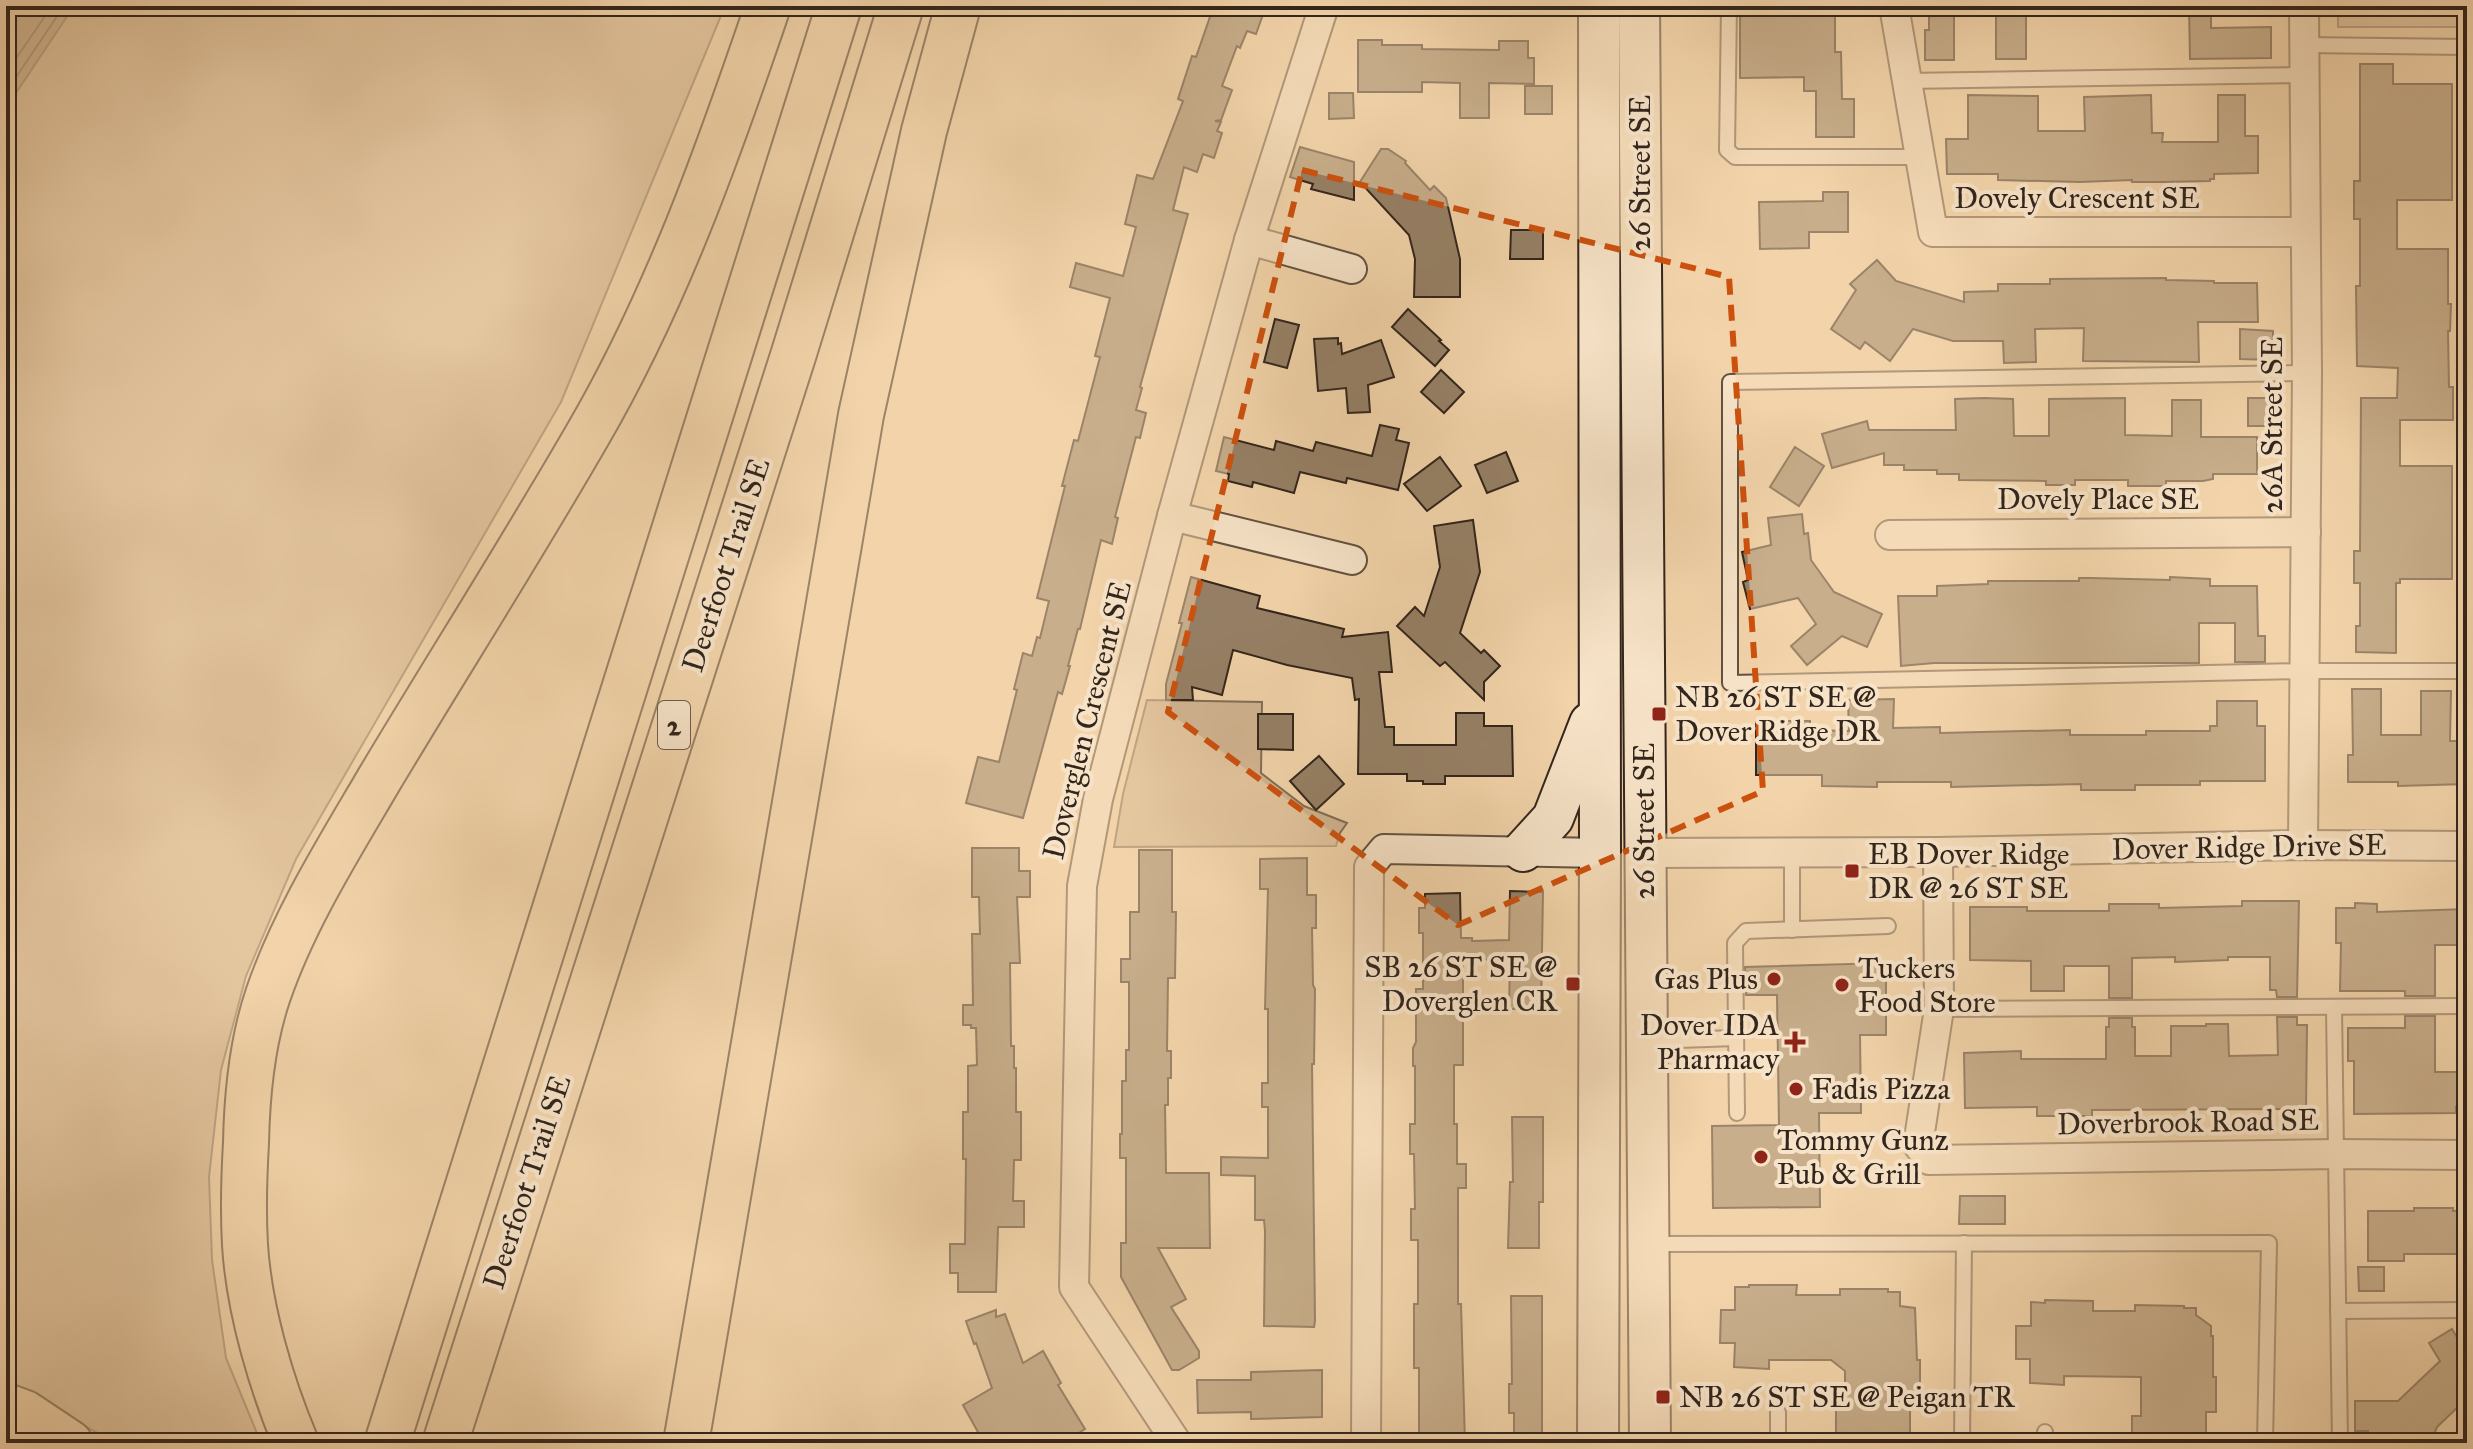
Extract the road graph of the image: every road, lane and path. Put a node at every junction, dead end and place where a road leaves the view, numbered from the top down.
1 (768, 6) edge
2 (839, 6) edge
3 (901, 6) edge
4 (958, 6) edge
5 (1324, 6) edge
6 (1599, 6) edge
7 (1639, 6) edge
8 (1729, 6) edge
9 (1894, 6) edge
10 (2304, 6) edge
11 (2304, 45) junction
12 (2467, 47) edge
13 (2304, 75) junction
14 (1906, 81) junction
15 (1920, 157) junction
16 (2305, 232) junction
17 (1249, 240) junction
18 (1352, 269) dead end
19 (2307, 373) junction
20 (1172, 516) junction
21 (2306, 532) junction
22 (1890, 535) dead end
23 (1352, 560) dead end
24 (2305, 671) junction
25 (2467, 671) edge
26 (1600, 697) junction
27 (2303, 845) junction
28 (2467, 846) edge
29 (1523, 851) junction
30 (1938, 852) junction
31 (1600, 853) junction
32 (1644, 853) junction
33 (1792, 853) junction
34 (1888, 926) dead end
35 (1792, 930) junction
36 (2467, 1006) edge
37 (2334, 1007) junction
38 (1939, 1009) junction
39 (1736, 1038) junction
40 (1646, 1041) junction
41 (1737, 1113) dead end
42 (2337, 1154) junction
43 (2467, 1155) edge
44 (1964, 1243) junction
45 (1648, 1244) junction
46 (2467, 1310) edge
47 (2338, 1311) junction
48 (6, 1406) edge
49 (1778, 1412) dead end
50 (293, 1437) edge
51 (70, 1443) edge
52 (387, 1443) edge
53 (445, 1443) edge
54 (686, 1443) edge
55 (1177, 1443) edge
56 (1366, 1443) edge
57 (1598, 1443) edge
58 (1650, 1443) edge
59 (1778, 1443) edge
60 (1962, 1443) edge
61 (2265, 1443) edge
62 (2340, 1443) edge

1 - 50 highway
2 - 52 highway, Deerfoot Trail SE / 2
3 - 53 highway, Deerfoot Trail SE / 2
4 - 54 highway
5 - 17 street, Doverglen Crescent SE
6 - 26 street, 26 Street SE
7 - 32 street, 26 Street SE
8 - 15 lane
9 - 14 street, Dovely Crescent SE
10 - 11 street, 26A Street SE
11 - 12 lane
11 - 13 street, 26A Street SE
13 - 14 lane
13 - 16 street, 26A Street SE
14 - 15 street, Dovely Crescent SE
15 - 16 street, Dovely Crescent SE
16 - 19 street, 26A Street SE
17 - 18 street
17 - 20 street, Doverglen Crescent SE
19 - 21 street, 26A Street SE
19 - 24 lane
20 - 23 street
20 - 55 street, Doverglen Crescent SE
21 - 22 street, Dovely Place SE
21 - 24 street, 26A Street SE
24 - 25 lane
24 - 27 street, 26A Street SE
26 - 29 street
26 - 31 street, 26 Street SE
27 - 28 street, Dover Ridge Drive SE
27 - 30 street, Dover Ridge Drive SE
29 - 31 street
29 - 56 street
30 - 33 street, Dover Ridge Drive SE
30 - 38 street
31 - 32 street, Dover Ridge Drive SE
31 - 57 street, 26 Street SE
32 - 33 street, Dover Ridge Drive SE
32 - 40 street, 26 Street SE
33 - 35 lane
34 - 35 lane
35 - 39 lane
36 - 37 lane
37 - 38 lane
37 - 42 lane
38 - 42 street, Doverbrook Road SE
39 - 40 lane
39 - 41 lane
40 - 45 street, 26 Street SE
42 - 43 street, Doverbrook Road SE
42 - 47 lane
44 - 45 lane
44 - 60 lane
44 - 61 lane
45 - 58 street, 26 Street SE
46 - 47 lane
47 - 62 lane
48 - 51 highway
49 - 59 lane

